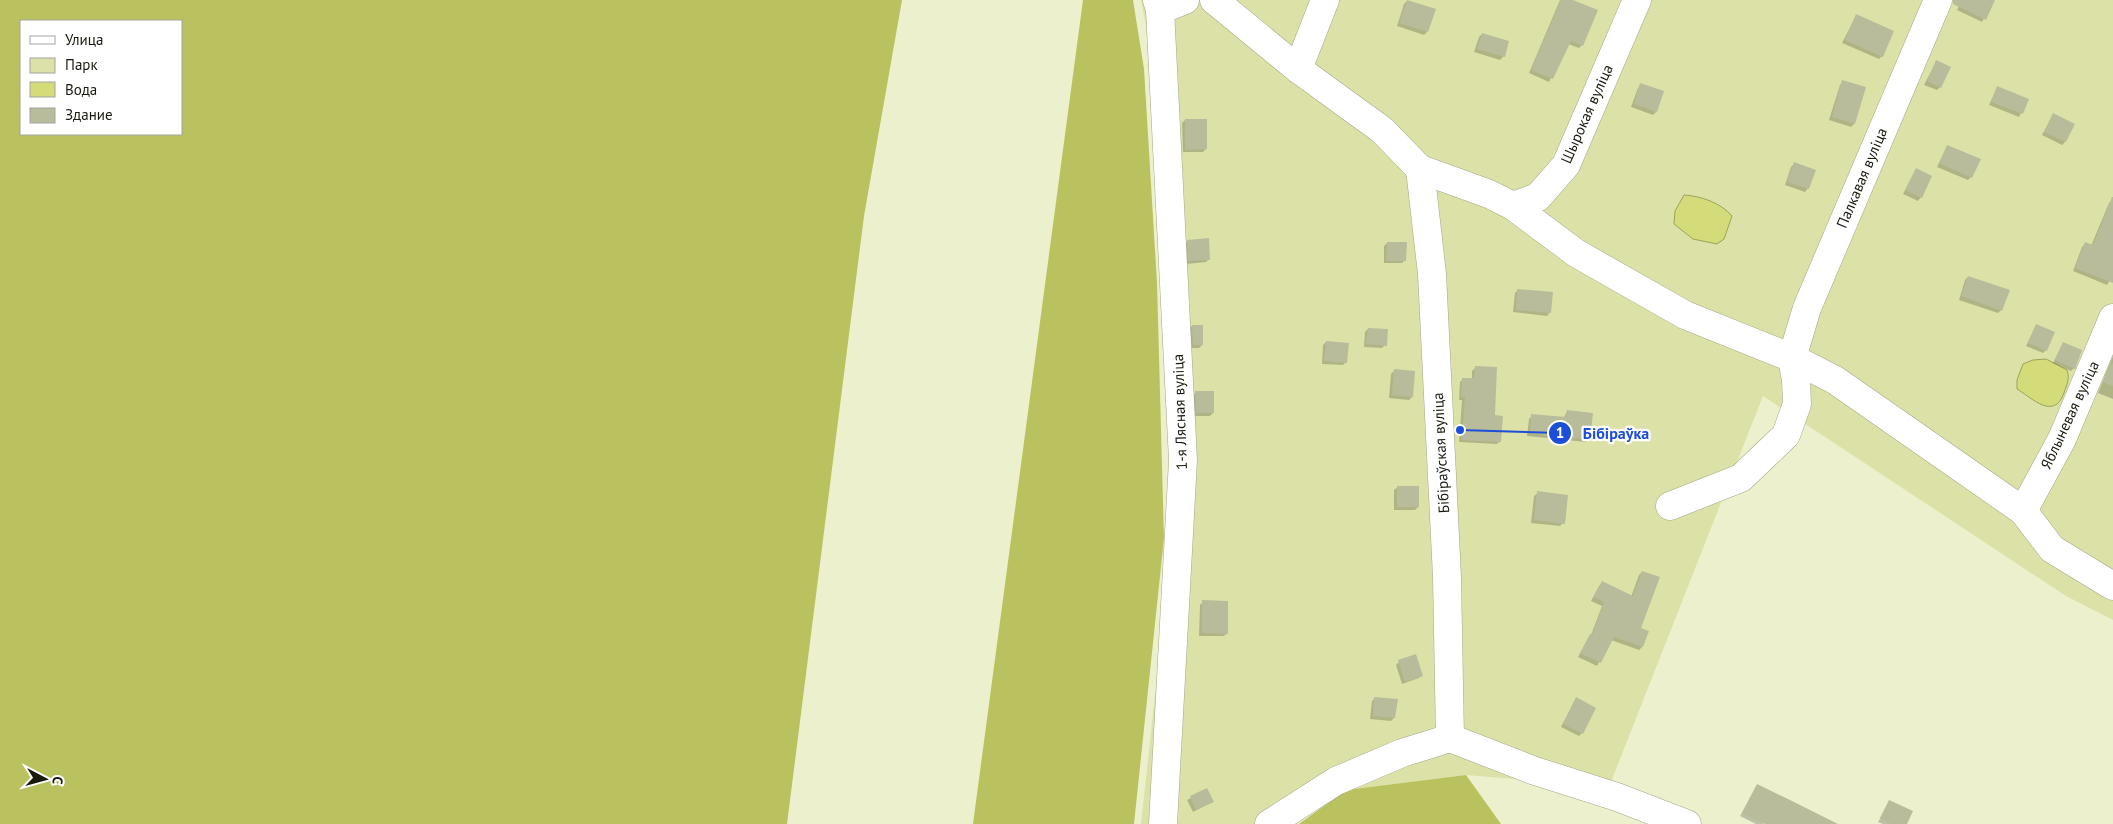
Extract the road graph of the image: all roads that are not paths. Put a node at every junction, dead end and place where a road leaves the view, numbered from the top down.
1 (1186, 0) edge
2 (1214, 0) edge
3 (1325, 0) edge
4 (1637, 0) edge
5 (1938, 0) edge
6 (1158, 5) edge
7 (1298, 69) junction
8 (1420, 169) junction
9 (1513, 206) junction
10 (2113, 318) edge
11 (1792, 358) junction
12 (1670, 506) dead end
13 (2023, 511) junction
14 (2113, 586) edge
15 (1450, 738) junction
16 (1163, 824) edge
17 (1268, 824) edge
18 (1687, 824) edge

1 - 6 street
2 - 7 street
3 - 7 street
4 - 9 street, Шырокая вуліца
5 - 11 street, Палкавая вуліца
6 - 16 street, 1-я Лясная вуліца
7 - 8 street
8 - 9 street
8 - 15 street, Бібіраўская вуліца
9 - 11 street
10 - 13 street, Яблыневая вуліца
11 - 12 street
11 - 13 street
13 - 14 street
15 - 17 street
15 - 18 street

